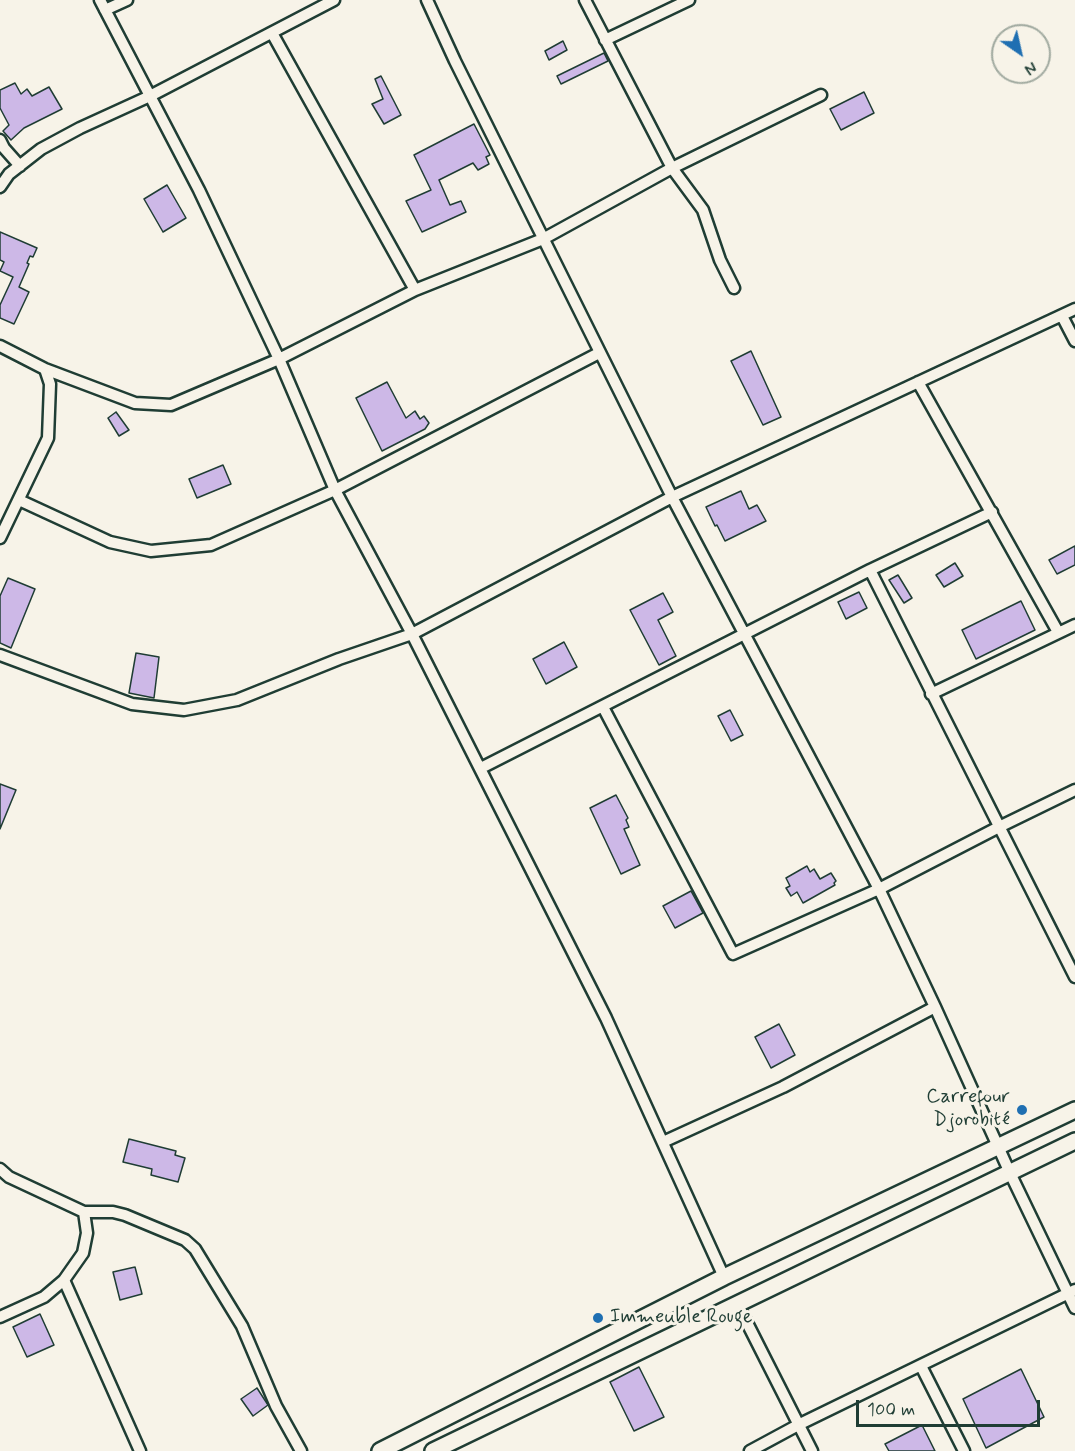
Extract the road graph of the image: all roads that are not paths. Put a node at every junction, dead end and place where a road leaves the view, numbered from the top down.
1 (127, 0) edge
2 (334, 0) edge
3 (427, 0) edge
4 (585, 0) edge
5 (689, 0) edge
6 (103, 5) edge
7 (272, 33) junction
8 (605, 39) junction
9 (821, 95) dead end
10 (150, 96) junction
11 (0, 140) edge
12 (20, 166) junction
13 (672, 168) junction
14 (0, 188) edge
15 (543, 239) junction
16 (734, 288) dead end
17 (416, 290) junction
18 (1075, 309) edge
19 (1062, 315) junction
20 (1075, 341) edge
21 (0, 346) edge
22 (599, 352) junction
23 (279, 359) junction
24 (45, 369) junction
25 (918, 382) junction
26 (335, 490) junction
27 (672, 497) junction
28 (19, 500) junction
29 (992, 512) junction
30 (0, 538) edge
31 (870, 570) junction
32 (1075, 625) edge
33 (1058, 632) junction
34 (412, 634) junction
35 (744, 634) junction
36 (0, 655) edge
37 (931, 694) junction
38 (603, 707) junction
39 (481, 768) junction
40 (1075, 790) edge
41 (999, 827) junction
42 (879, 889) junction
43 (1075, 977) edge
44 (935, 1007) junction
45 (1075, 1110) edge
46 (1075, 1141) edge
47 (663, 1142) junction
48 (998, 1148) junction
49 (0, 1169) edge
50 (1010, 1173) junction
51 (84, 1212) junction
52 (724, 1277) junction
53 (64, 1280) junction
54 (1071, 1292) edge
55 (737, 1303) junction
56 (1075, 1308) edge
57 (0, 1317) edge
58 (921, 1366) junction
59 (800, 1424) junction
60 (140, 1451) edge
61 (301, 1451) edge
62 (380, 1451) edge
63 (433, 1451) edge
64 (750, 1451) edge
65 (812, 1451) edge
66 (964, 1451) edge

1 - 6 street
2 - 7 street
3 - 15 street
4 - 8 street
5 - 8 street
6 - 10 street
7 - 10 street
7 - 17 street
8 - 13 street
9 - 13 street
10 - 12 street
10 - 23 street
11 - 12 street
12 - 14 street
13 - 15 street
13 - 16 street
15 - 17 street
15 - 22 street
17 - 23 street
18 - 19 street
19 - 20 street
19 - 25 street
21 - 24 street
22 - 26 street
22 - 27 street
23 - 24 street
23 - 26 street
24 - 28 street
25 - 27 street
25 - 29 street
26 - 28 street
26 - 34 street
27 - 34 street
27 - 35 street
28 - 30 street
29 - 31 street
29 - 33 street
31 - 35 street
31 - 37 street
32 - 33 street
33 - 37 street
34 - 36 street
34 - 39 street
35 - 38 street
35 - 42 street
37 - 41 street
38 - 39 street
38 - 42 street
39 - 47 street
40 - 41 street
41 - 42 street
41 - 43 street
42 - 44 street
44 - 47 street
44 - 48 street
45 - 48 main road
46 - 50 main road
47 - 52 street
48 - 50 street
48 - 52 main road
49 - 51 street
50 - 54 street
50 - 55 main road
51 - 53 street
51 - 61 street
52 - 62 main road
53 - 57 street
53 - 60 street
54 - 56 street
54 - 58 street
55 - 59 street
55 - 63 main road
58 - 59 street
58 - 66 street
59 - 64 street
59 - 65 street

